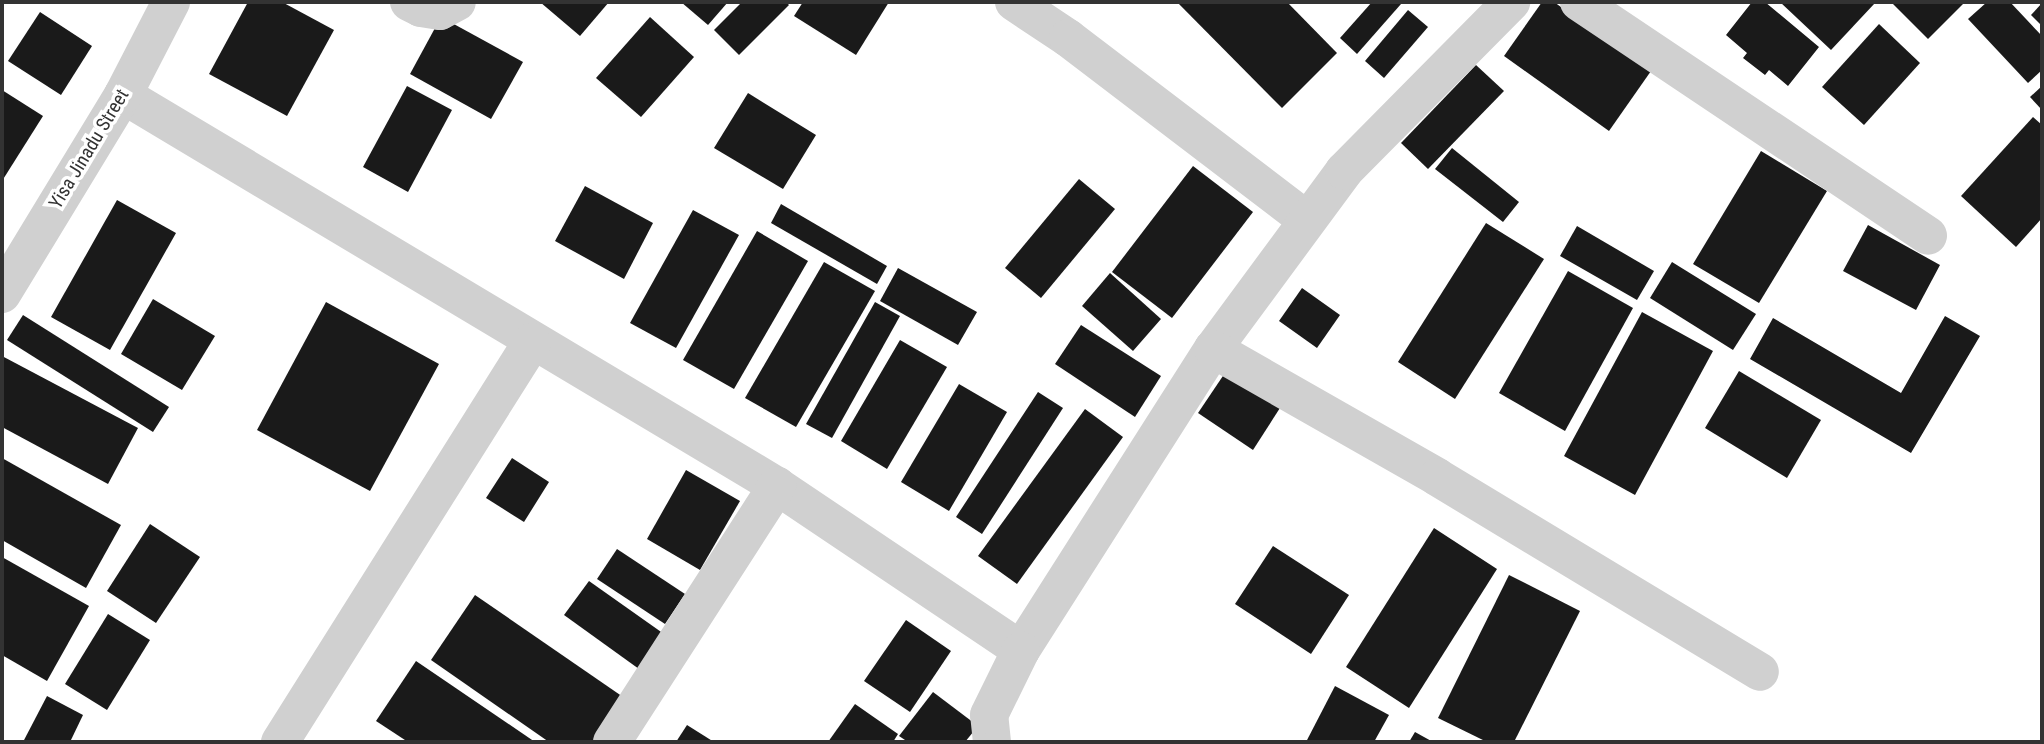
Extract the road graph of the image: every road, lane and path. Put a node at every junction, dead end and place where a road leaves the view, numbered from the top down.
1 (171, 2) edge
2 (409, 2) edge
3 (457, 2) edge
4 (1014, 2) edge
5 (1511, 2) edge
6 (1579, 2) edge
7 (122, 95) junction
8 (1307, 220) junction
9 (1928, 236) dead end
10 (2, 294) edge
11 (532, 342) junction
12 (1213, 349) junction
13 (778, 486) junction
14 (1021, 650) junction
15 (1760, 672) dead end
16 (280, 742) edge
17 (612, 742) edge
18 (992, 742) edge

1 - 7 street, Yisa Jinadu Street
2 - 3 street
4 - 8 street
5 - 8 street
6 - 9 street
7 - 10 street, Yisa Jinadu Street
7 - 11 street
8 - 12 street
11 - 13 street
11 - 16 street
12 - 14 street
12 - 15 street
13 - 14 street
13 - 17 street
14 - 18 street

